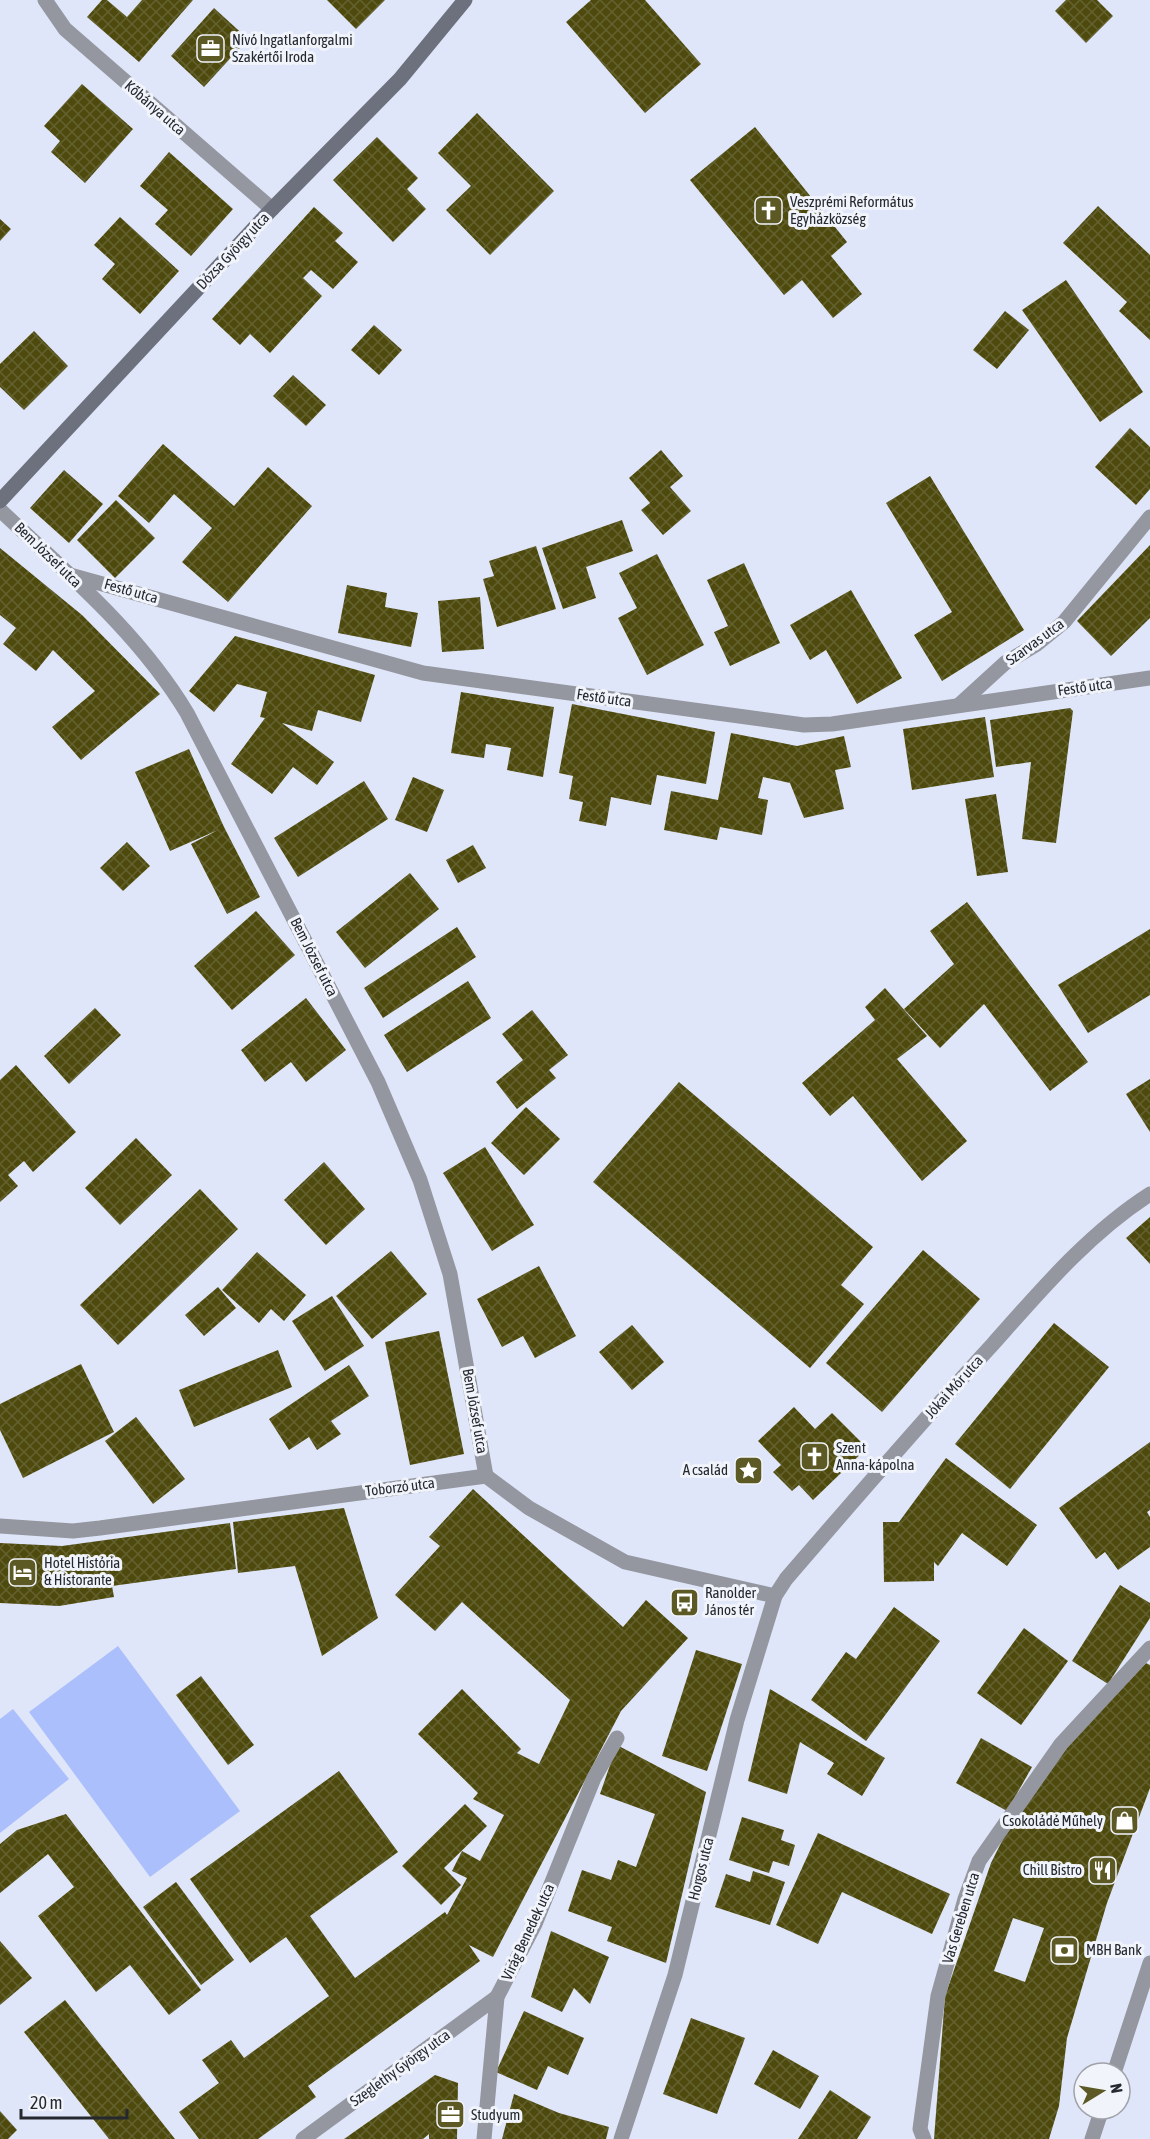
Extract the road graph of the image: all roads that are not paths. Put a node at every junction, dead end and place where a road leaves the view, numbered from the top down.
1 (45, 0) edge
2 (465, 0) edge
3 (272, 210) junction
4 (0, 501) edge
5 (0, 510) edge
6 (1150, 517) edge
7 (68, 574) junction
8 (1150, 678) edge
9 (959, 705) junction
10 (1150, 1194) edge
11 (486, 1476) junction
12 (0, 1526) edge
13 (775, 1596) junction
14 (1150, 1648) edge
15 (616, 1738) dead end
16 (1150, 1963) edge
17 (498, 1997) junction
18 (1118, 2061) edge
19 (1098, 2121) edge
20 (303, 2139) edge
21 (484, 2139) edge
22 (621, 2139) edge
23 (924, 2139) edge
24 (1092, 2139) edge

1 - 3 street, Kőbánya utca
2 - 3 main road, Dózsa György utca
3 - 4 main road, Dózsa György utca
5 - 7 street, Bem József utca
6 - 9 street, Szarvas utca
7 - 9 street, Festő utca
7 - 11 street, Bem József utca
8 - 9 street, Festő utca
10 - 13 street, Jókai Mór utca
11 - 12 street, Toborzó utca
11 - 13 street
13 - 22 street, Horgos utca
14 - 23 street, Vas Gereben utca
15 - 17 street, Virág Benedek utca
16 - 18 street
17 - 20 street, Szeglethy György utca
17 - 21 street, Virág Benedek utca
19 - 24 street

